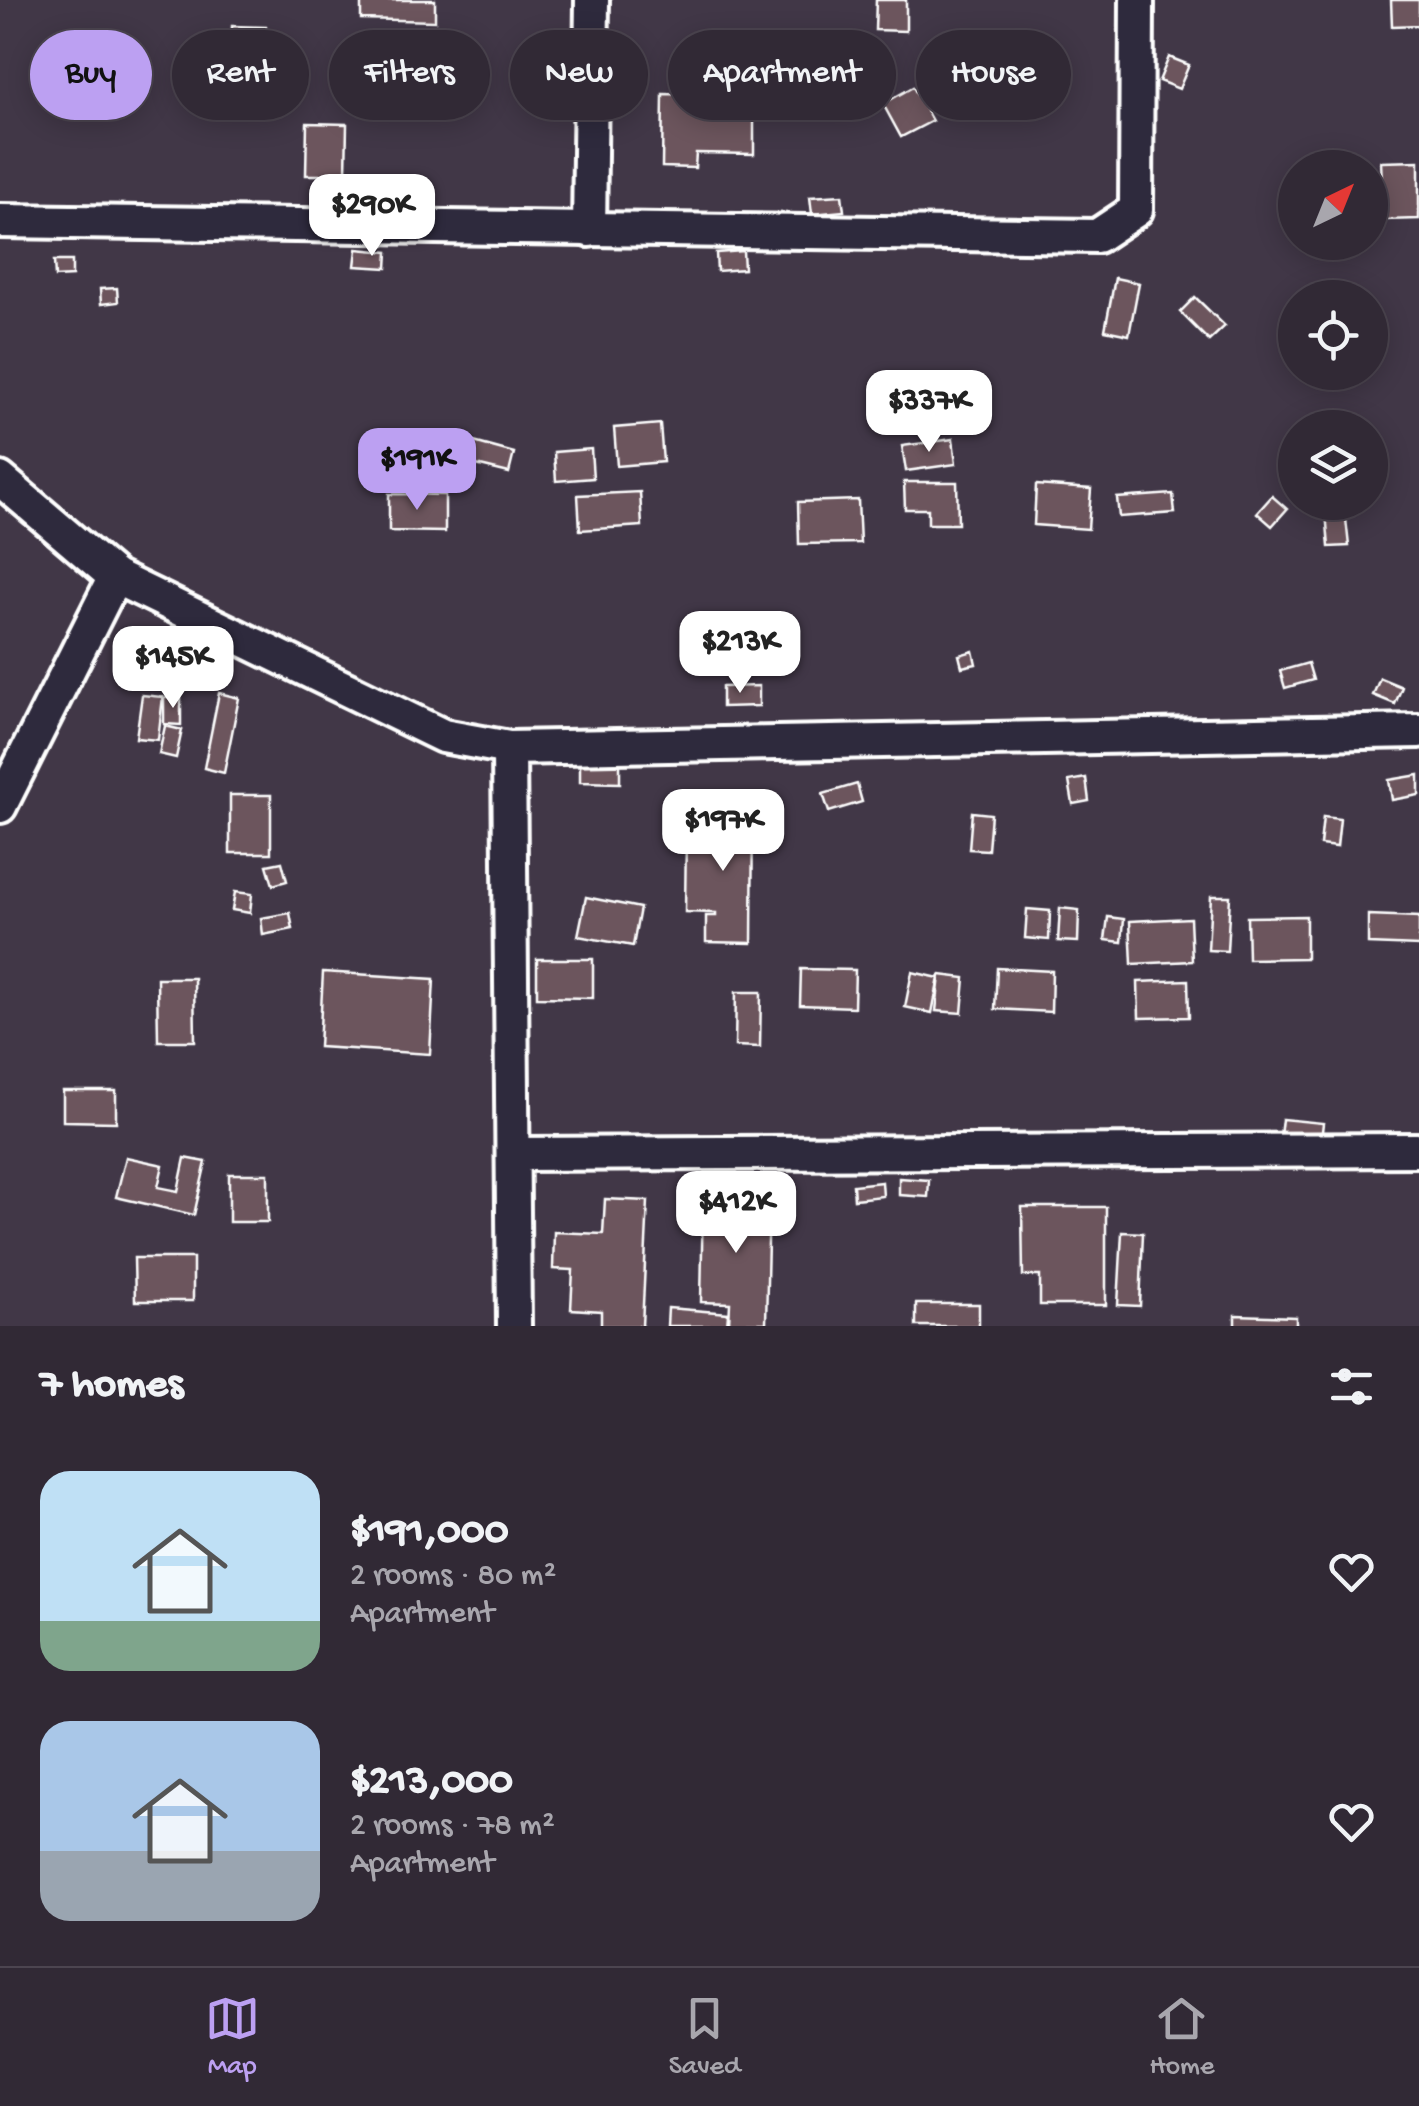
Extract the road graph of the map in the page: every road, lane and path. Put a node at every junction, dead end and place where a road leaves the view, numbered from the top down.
1 (592, 0) edge
2 (1137, 0) edge
3 (0, 221) edge
4 (589, 230) junction
5 (0, 479) edge
6 (115, 577) junction
7 (1419, 731) edge
8 (509, 748) junction
9 (0, 806) edge
10 (1419, 1150) edge
11 (514, 1154) junction
12 (514, 1326) edge

1 - 4 street
2 - 4 street
3 - 4 street
5 - 6 street
6 - 8 street
6 - 9 street
7 - 8 street
8 - 11 street
10 - 11 street
11 - 12 street

